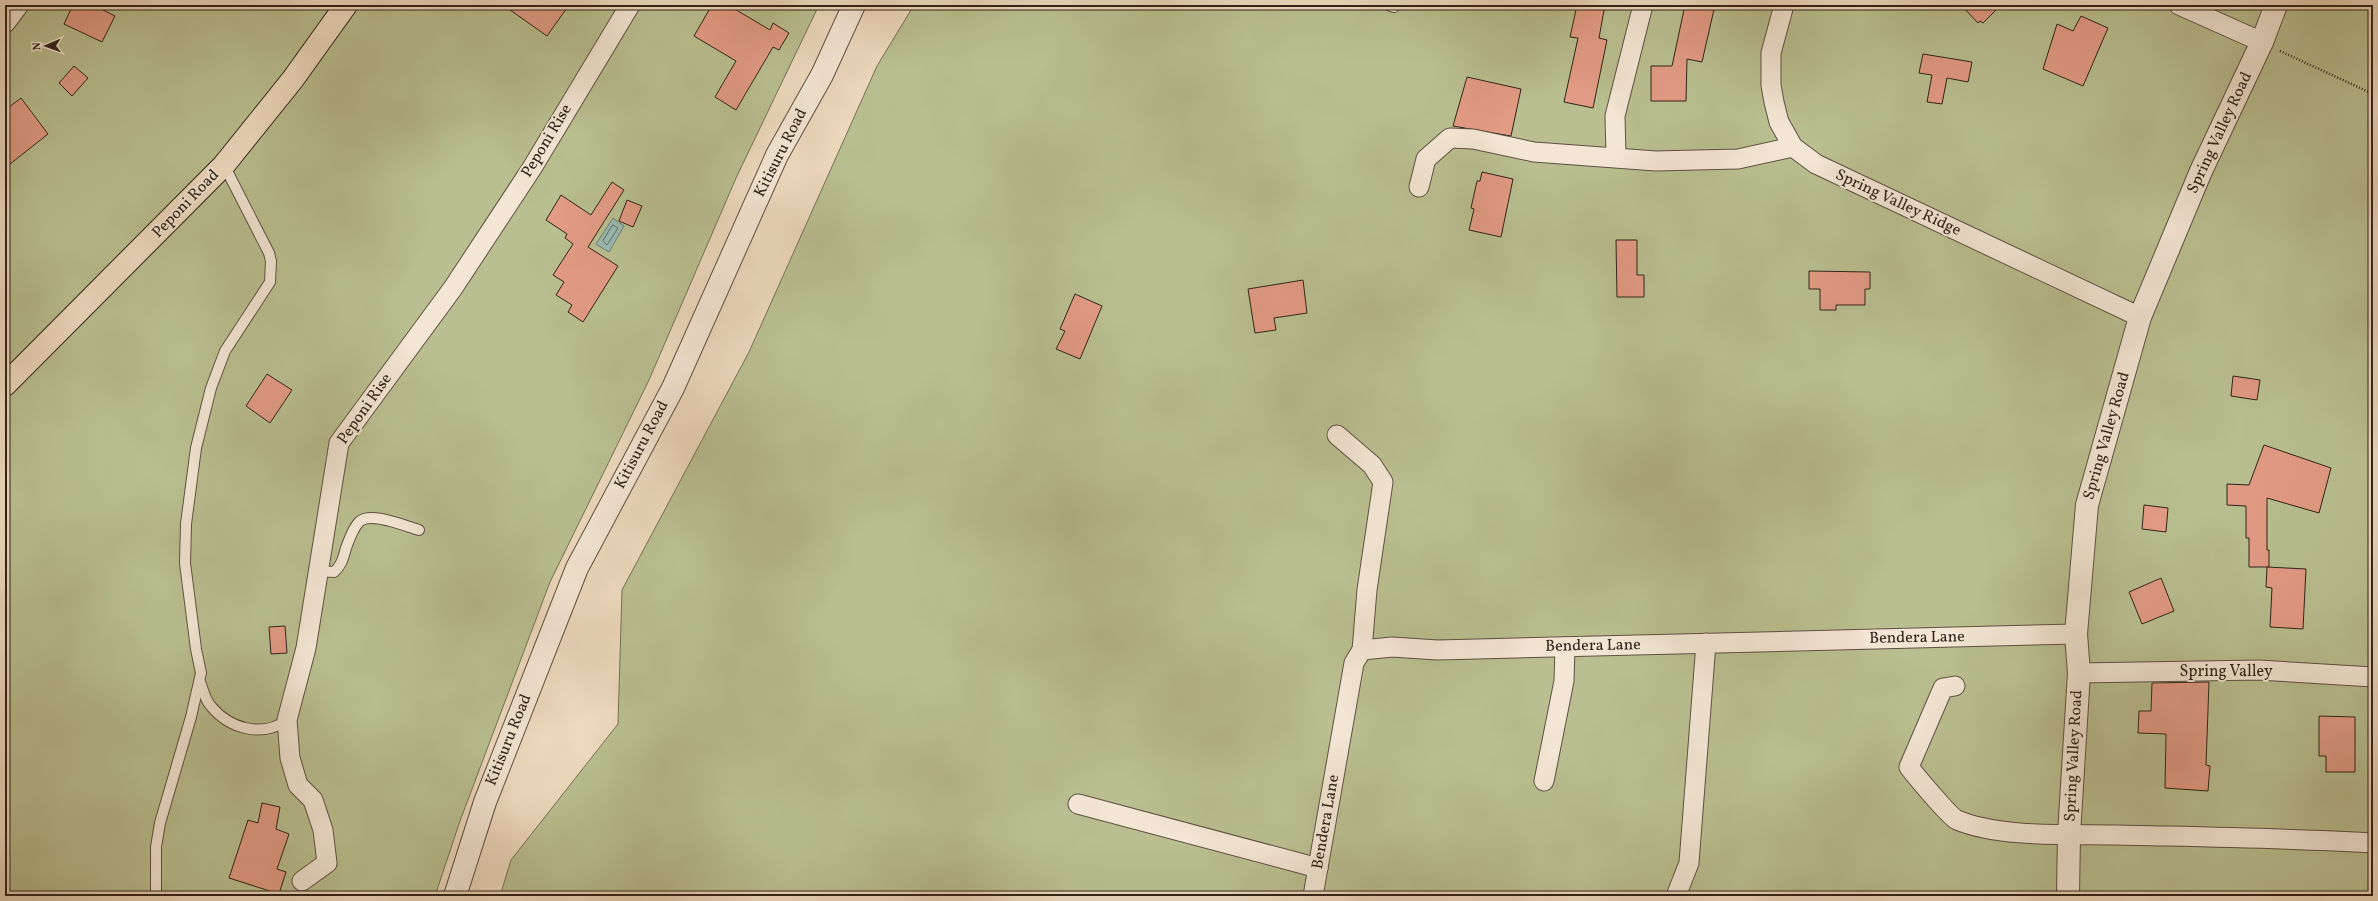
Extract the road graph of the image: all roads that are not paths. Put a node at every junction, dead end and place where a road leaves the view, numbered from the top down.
1 (17, 5) edge
2 (346, 5) edge
3 (630, 5) edge
4 (854, 5) edge
5 (1643, 5) edge
6 (1784, 5) edge
7 (2179, 5) edge
8 (2276, 5) edge
9 (5, 21) edge
10 (2262, 42) junction
11 (1793, 147) junction
12 (1616, 157) junction
13 (224, 165) junction
14 (1419, 187) dead end
15 (2140, 317) junction
16 (5, 385) edge
17 (1337, 435) dead end
18 (419, 530) dead end
19 (317, 572) junction
20 (2076, 634) junction
21 (1706, 643) junction
22 (1565, 647) junction
23 (1362, 650) junction
24 (2079, 673) junction
25 (2373, 677) edge
26 (200, 682) junction
27 (1955, 686) dead end
28 (287, 720) junction
29 (1544, 781) dead end
30 (1078, 804) dead end
31 (2069, 834) junction
32 (2373, 843) edge
33 (1318, 868) junction
34 (302, 880) dead end
35 (156, 896) edge
36 (455, 896) edge
37 (1313, 896) edge
38 (1676, 896) edge
39 (2068, 896) edge

1 - 9 street
2 - 13 main road, Peponi Road
3 - 19 street, Peponi Rise
4 - 36 street, Kitisuru Road
5 - 12 street
6 - 11 street, Spring Valley Ridge
7 - 10 street
8 - 10 street, Spring Valley Road
10 - 15 street, Spring Valley Road
11 - 12 street
11 - 15 street, Spring Valley Ridge
12 - 14 street
13 - 16 main road, Peponi Road
13 - 26 lane
15 - 20 street, Spring Valley Road
17 - 23 street
18 - 19 lane
19 - 28 street, Peponi Rise
20 - 21 street, Bendera Lane
20 - 24 street, Spring Valley Road
21 - 22 street, Bendera Lane
21 - 38 street
22 - 23 street, Bendera Lane
22 - 29 street
23 - 33 street, Bendera Lane
24 - 25 street, Spring Valley
24 - 31 street, Spring Valley Road
26 - 28 lane
26 - 35 lane
27 - 31 street
28 - 34 street, Peponi Rise
30 - 33 street
31 - 32 street
31 - 39 street, Spring Valley Road
33 - 37 street, Bendera Lane

